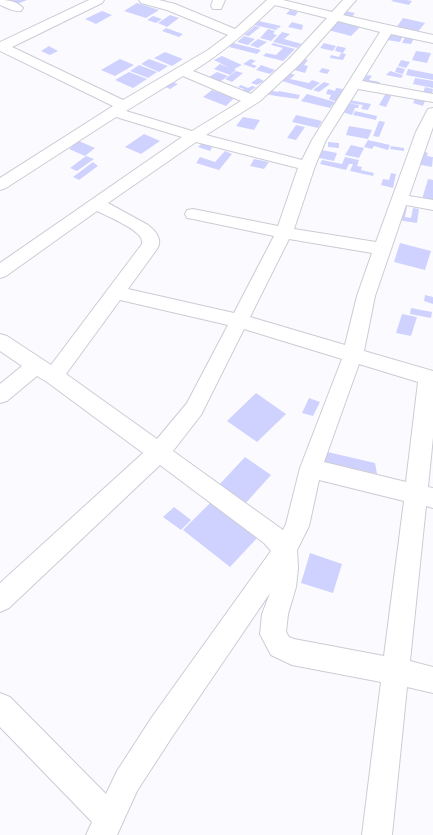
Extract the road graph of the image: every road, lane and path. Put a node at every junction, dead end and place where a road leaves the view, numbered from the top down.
1 (0, 0) edge
2 (98, 0) edge
3 (144, 0) edge
4 (350, 0) edge
5 (158, 1) edge
6 (274, 1) edge
7 (17, 8) dead end
8 (336, 16) junction
9 (388, 30) junction
10 (237, 34) junction
11 (433, 39) edge
12 (1, 47) edge
13 (182, 71) junction
14 (353, 84) junction
15 (433, 98) edge
16 (252, 100) junction
17 (119, 109) junction
18 (433, 112) edge
19 (196, 137) junction
20 (307, 166) junction
21 (0, 186) edge
22 (400, 199) junction
23 (96, 204) junction
24 (433, 205) edge
25 (193, 214) dead end
26 (284, 233) junction
27 (382, 249) junction
28 (0, 272) edge
29 (116, 293) junction
30 (241, 321) junction
31 (0, 342) edge
32 (353, 355) junction
33 (45, 371) junction
34 (431, 378) edge
35 (0, 394) edge
36 (158, 453) junction
37 (311, 468) junction
38 (424, 497) edge
39 (285, 550) junction
40 (0, 600) edge
41 (396, 671) junction
42 (433, 680) edge
43 (0, 707) edge
44 (105, 827) edge
45 (377, 835) edge

1 - 7 street
2 - 12 street
3 - 5 street
4 - 8 street
5 - 10 street
6 - 8 street
6 - 10 street
8 - 9 street
8 - 16 street
9 - 11 street
9 - 14 street
10 - 13 street
12 - 17 street
13 - 16 street
13 - 17 street
14 - 15 street
14 - 20 street
16 - 19 street
17 - 19 street
17 - 21 street
18 - 22 street
19 - 20 street
19 - 23 street
20 - 26 street
22 - 24 street
22 - 27 street
23 - 28 street
23 - 29 street
25 - 26 street
26 - 27 street
26 - 30 street
27 - 32 street
29 - 30 street
29 - 33 street
30 - 32 street
30 - 36 street
31 - 33 street
32 - 34 street
32 - 37 street
33 - 35 street
33 - 36 street
34 - 38 street
36 - 39 street
36 - 40 street
37 - 38 street
37 - 39 street
38 - 41 street
39 - 41 street
39 - 44 street
41 - 42 street
41 - 45 street
43 - 44 street

